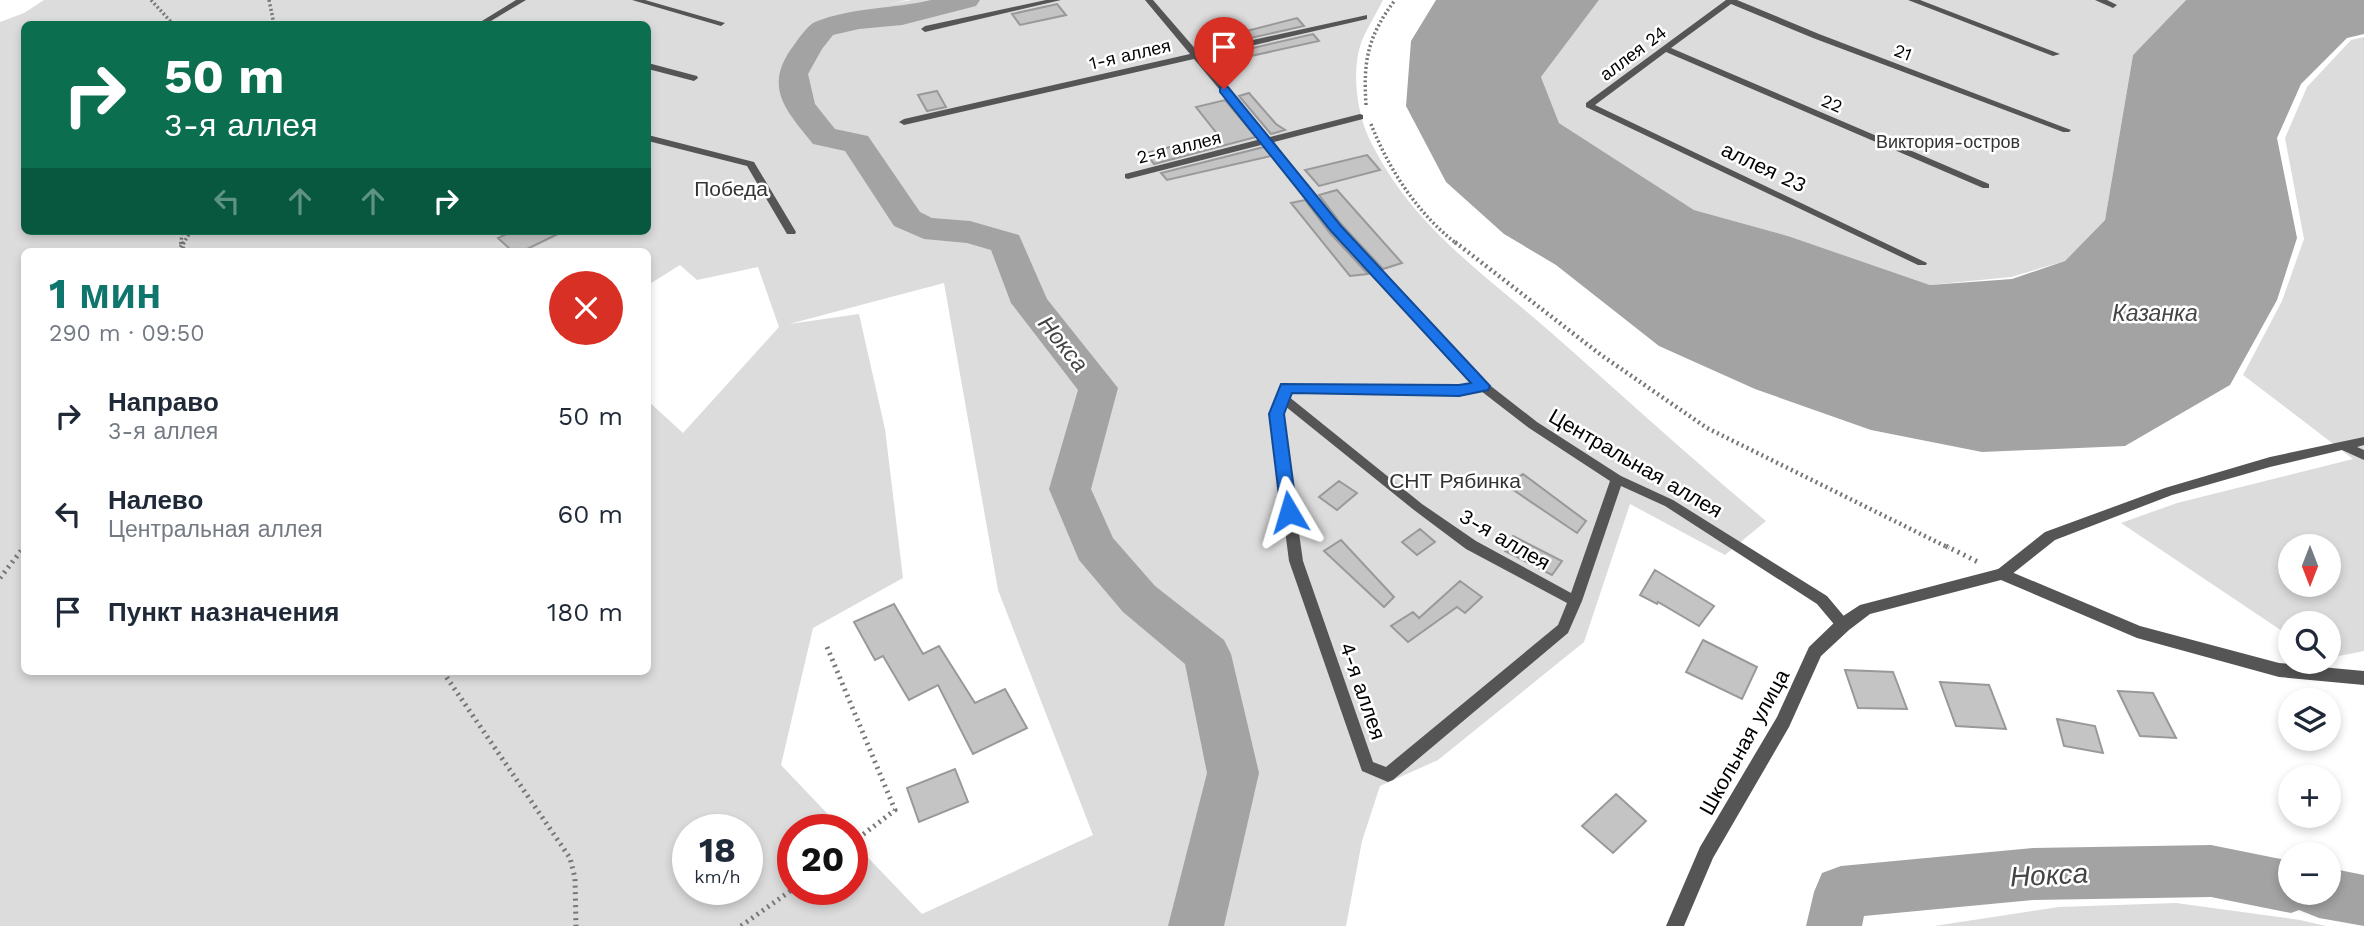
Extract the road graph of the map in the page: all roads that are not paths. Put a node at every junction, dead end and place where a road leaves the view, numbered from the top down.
1 (522, 0) edge
2 (636, 0) edge
3 (1057, 0) edge
4 (1149, 0) edge
5 (1730, 0) edge
6 (1912, 0) edge
7 (2099, 0) edge
8 (2113, 5) dead end
9 (1364, 17) dead end
10 (490, 21) edge
11 (721, 23) dead end
12 (925, 29) dead end
13 (1665, 49) junction
14 (2056, 54) dead end
15 (1195, 55) junction
16 (651, 67) edge
17 (694, 78) dead end
18 (1589, 106) joint
19 (1363, 114) road end
20 (904, 122) dead end
21 (2066, 130) dead end
22 (651, 139) edge
23 (1268, 141) junction
24 (1128, 176) dead end
25 (1986, 186) dead end
26 (791, 232) dead end
27 (1922, 263) dead end
28 (1483, 386) junction
29 (1282, 397) junction
30 (2364, 441) edge
31 (2346, 447) junction
32 (2364, 455) edge
33 (1617, 479) junction
34 (2002, 574) junction
35 (1575, 601) junction
36 (1843, 625) junction
37 (2364, 678) edge
38 (1675, 926) edge

1 - 10 lane
2 - 11 lane
3 - 12 lane
4 - 15 lane, Центральная аллея
5 - 13 lane, аллея 24
5 - 21 lane, 21
6 - 14 lane
7 - 8 lane
9 - 15 lane, 1-я аллея
13 - 18 lane, аллея 24
13 - 25 lane, 22
15 - 20 lane, 1-я аллея
15 - 23 lane, Центральная аллея
16 - 17 lane
18 - 27 lane, аллея 23
19 - 23 lane, 2-я аллея
22 - 26 lane
23 - 24 lane, 2-я аллея
23 - 28 lane, Центральная аллея
28 - 29 lane
28 - 33 lane, Центральная аллея
29 - 35 lane, 3-я аллея
29 - 35 lane, 4-я аллея
30 - 31 lane
31 - 32 lane
31 - 34 lane
33 - 35 lane
33 - 36 lane, Центральная аллея
34 - 36 street, Школьная улица
34 - 37 street
36 - 38 street, Школьная улица

